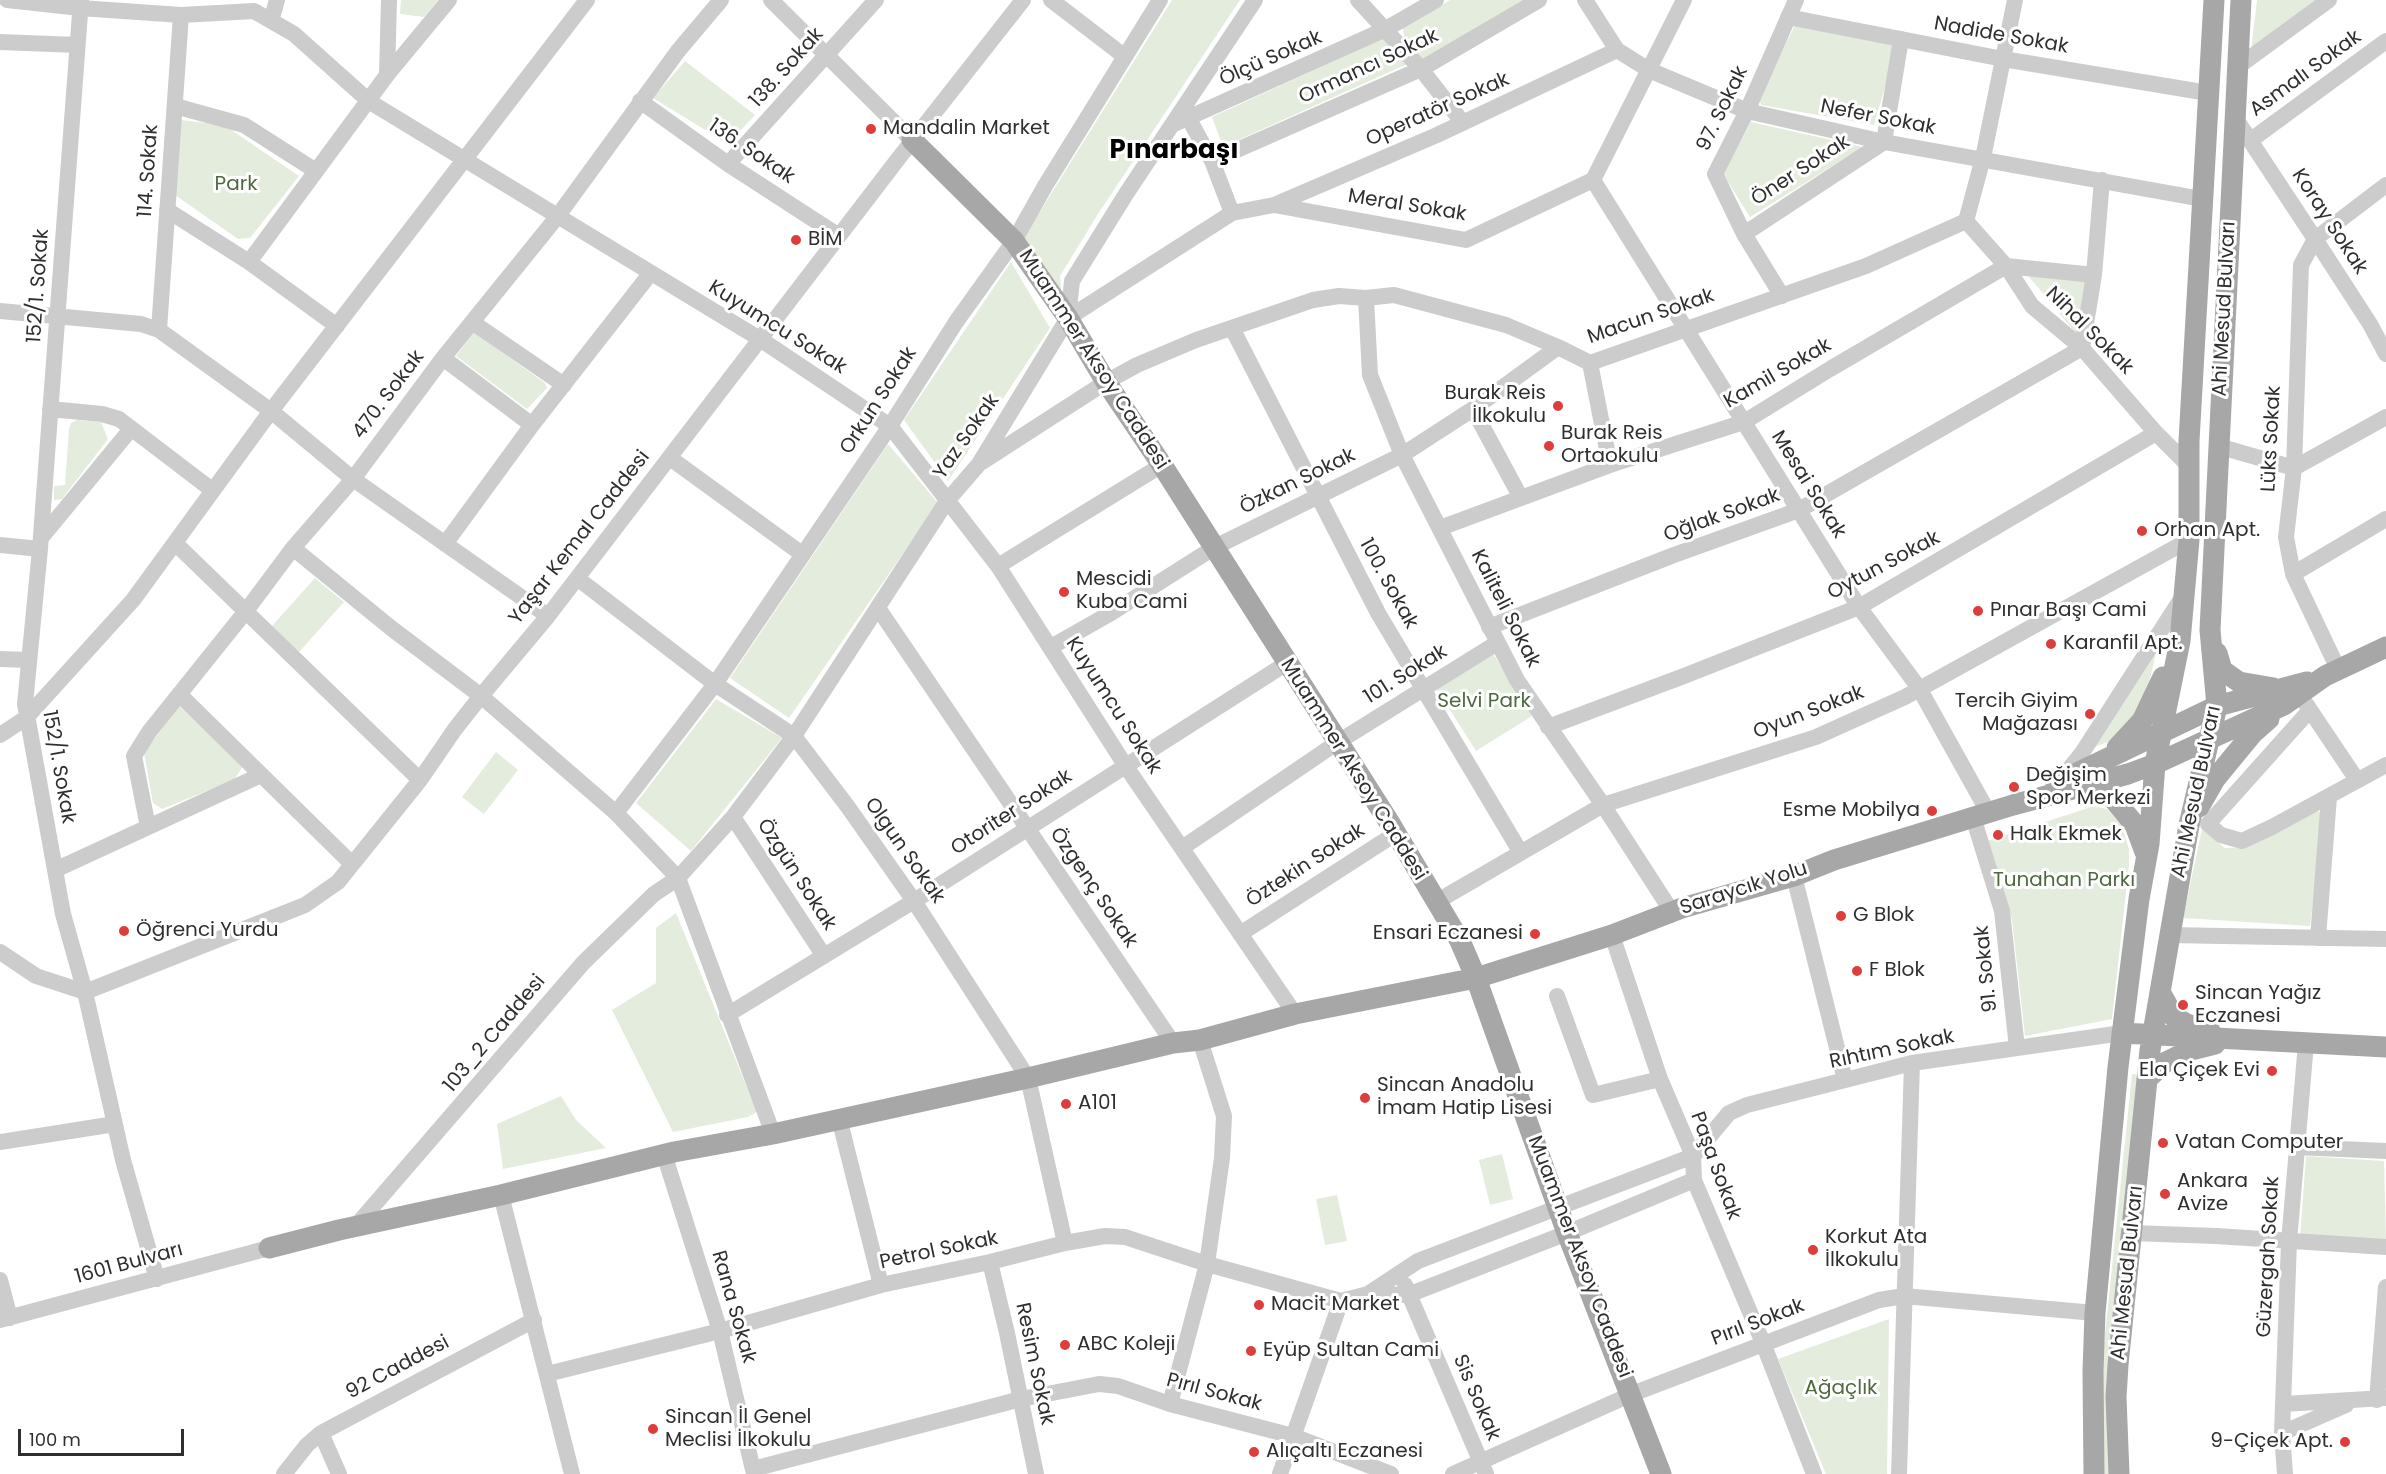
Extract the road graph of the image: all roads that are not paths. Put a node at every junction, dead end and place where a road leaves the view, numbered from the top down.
1 (7, 0) edge
2 (277, 0) edge
3 (389, 0) edge
4 (449, 0) edge
5 (587, 0) edge
6 (721, 0) edge
7 (771, 0) edge
8 (876, 0) edge
9 (1023, 0) edge
10 (1051, 0) edge
11 (1161, 0) edge
12 (1255, 0) edge
13 (1358, 0) edge
14 (1436, 0) edge
15 (1539, 0) edge
16 (1585, 0) edge
17 (1684, 0) edge
18 (1796, 0) edge
19 (2015, 0) edge
20 (2214, 0) edge
21 (2241, 0) edge
22 (2329, 0) edge
23 (81, 4) edge
24 (181, 15) junction
25 (1788, 17) junction
26 (271, 21) junction
27 (1386, 29) junction
28 (1901, 39) junction
29 (2386, 41) edge
30 (0, 42) edge
31 (76, 45) junction
32 (1617, 50) junction
33 (826, 55) junction
34 (1124, 56) junction
35 (2003, 59) junction
36 (2236, 68) junction
37 (1422, 69) junction
38 (1649, 70) junction
39 (387, 75) junction
40 (2208, 93) junction
41 (640, 101) junction
42 (370, 102) junction
43 (175, 106) junction
44 (1747, 111) junction
45 (2234, 116) junction
46 (1189, 118) junction
47 (1462, 123) junction
48 (1172, 125) junction
49 (912, 140) junction
50 (2251, 141) junction
51 (1884, 142) junction
52 (1983, 159) junction
53 (464, 160) junction
54 (1212, 161) junction
55 (728, 164) junction
56 (316, 171) junction
57 (1593, 180) junction
58 (2102, 180) junction
59 (2386, 185) edge
60 (2202, 199) junction
61 (1274, 205) junction
62 (168, 210) junction
63 (1232, 213) junction
64 (557, 217) junction
65 (1966, 221) junction
66 (1744, 234) junction
67 (839, 236) junction
68 (2315, 239) junction
69 (1014, 241) junction
70 (249, 262) junction
71 (2006, 266) junction
72 (650, 274) junction
73 (2094, 275) junction
74 (1782, 296) junction
75 (1366, 298) junction
76 (0, 311) edge
77 (58, 315) junction
78 (1068, 318) junction
79 (472, 322) junction
80 (2379, 325) edge
81 (337, 326) junction
82 (1232, 328) junction
83 (1686, 328) junction
84 (159, 330) junction
85 (760, 339) junction
86 (1558, 347) junction
87 (2082, 348) junction
88 (2386, 354) edge
89 (443, 357) junction
90 (1590, 363) junction
91 (1106, 382) junction
92 (564, 385) junction
93 (50, 409) junction
94 (1473, 410) junction
95 (271, 411) junction
96 (2386, 417) edge
97 (1744, 422) junction
98 (532, 425) junction
99 (890, 426) junction
100 (131, 429) junction
101 (2156, 433) junction
102 (2218, 446) junction
103 (1402, 455) junction
104 (670, 458) junction
105 (979, 464) junction
106 (1162, 465) junction
107 (1610, 465) junction
108 (2189, 466) junction
109 (2294, 468) junction
110 (353, 478) junction
111 (212, 490) junction
112 (1317, 496) junction
113 (1521, 498) junction
114 (947, 501) junction
115 (1799, 510) junction
116 (2386, 519) edge
117 (1440, 528) junction
118 (2188, 540) junction
119 (40, 543) junction
120 (175, 543) junction
121 (445, 544) junction
122 (0, 545) edge
123 (1215, 547) junction
124 (292, 548) junction
125 (802, 554) junction
126 (998, 566) junction
127 (2293, 574) junction
128 (577, 578) junction
129 (2183, 596) junction
130 (1859, 607) junction
131 (878, 608) junction
132 (246, 611) junction
133 (548, 616) junction
134 (1489, 627) junction
135 (2210, 630) junction
136 (2180, 641) junction
137 (1497, 643) junction
138 (1052, 647) junction
139 (2386, 647) edge
140 (0, 659) edge
141 (29, 660) junction
142 (1287, 663) junction
143 (2331, 673) junction
144 (715, 684) junction
145 (1919, 688) junction
146 (1424, 689) junction
147 (179, 694) junction
148 (481, 696) junction
149 (2294, 699) junction
150 (2217, 706) junction
151 (26, 718) junction
152 (1548, 727) junction
153 (2160, 733) junction
154 (0, 735) edge
155 (794, 736) junction
156 (2207, 741) junction
157 (1338, 742) junction
158 (2155, 764) junction
159 (1125, 765) junction
160 (2386, 765) edge
161 (261, 775) junction
162 (420, 780) junction
163 (2081, 780) junction
164 (2357, 780) junction
165 (2059, 782) junction
166 (2329, 797) junction
167 (1603, 805) junction
168 (2013, 805) junction
169 (616, 813) junction
170 (1980, 814) junction
171 (733, 817) junction
172 (2189, 825) junction
173 (148, 827) junction
174 (1026, 829) junction
175 (1395, 834) junction
176 (1182, 848) junction
177 (1521, 853) junction
178 (2147, 857) junction
179 (352, 864) junction
180 (55, 870) junction
181 (1794, 876) junction
182 (678, 878) junction
183 (914, 901) junction
184 (1436, 902) junction
185 (1672, 912) junction
186 (1240, 934) junction
187 (1612, 935) junction
188 (2169, 935) junction
189 (2318, 938) junction
190 (2386, 939) edge
191 (0, 952) edge
192 (824, 956) junction
193 (1476, 978) junction
194 (85, 992) junction
195 (2160, 992) junction
196 (1557, 996) dead end
197 (1295, 1014) junction
198 (728, 1015) junction
199 (2122, 1033) junction
200 (2153, 1035) junction
201 (2236, 1039) junction
202 (1200, 1040) junction
203 (2306, 1042) junction
204 (1173, 1043) junction
205 (2386, 1047) edge
206 (2017, 1048) junction
207 (1912, 1063) junction
208 (1028, 1078) junction
209 (1660, 1079) junction
210 (2147, 1079) junction
211 (1845, 1080) junction
212 (839, 1118) junction
213 (115, 1124) junction
214 (773, 1134) junction
215 (0, 1142) edge
216 (2296, 1147) junction
217 (2386, 1151) edge
218 (664, 1154) junction
219 (1693, 1156) junction
220 (1694, 1180) junction
221 (501, 1195) junction
222 (1559, 1209) junction
223 (355, 1227) junction
224 (1567, 1233) junction
225 (2133, 1233) junction
226 (2289, 1242) junction
227 (1065, 1243) junction
228 (2386, 1247) edge
229 (269, 1248) joint
230 (990, 1262) junction
231 (1207, 1264) junction
232 (1400, 1272) junction
233 (157, 1279) junction
234 (0, 1280) edge
235 (881, 1285) junction
236 (2386, 1287) edge
237 (1368, 1294) junction
238 (1408, 1295) junction
239 (1904, 1296) junction
240 (1341, 1301) junction
241 (2095, 1313) junction
242 (5, 1319) edge
243 (534, 1320) junction
244 (720, 1331) junction
245 (1763, 1343) junction
246 (547, 1374) junction
247 (1632, 1394) junction
248 (1020, 1399) junction
249 (2381, 1399) edge
250 (2355, 1401) junction
251 (1170, 1404) junction
252 (2283, 1404) junction
253 (321, 1433) junction
254 (2282, 1433) junction
255 (1293, 1436) junction
256 (1483, 1468) edge
257 (754, 1472) edge
258 (284, 1474) edge
259 (339, 1474) edge
260 (572, 1474) edge
261 (1036, 1474) edge
262 (1280, 1474) edge
263 (1391, 1474) edge
264 (1453, 1474) edge
265 (1661, 1474) edge
266 (1815, 1474) edge
267 (1899, 1474) edge
268 (2094, 1474) edge
269 (2119, 1474) edge
270 (2285, 1474) edge

1 - 23 street, Kuyumcu Sokak
2 - 26 street
3 - 39 street
4 - 39 street
5 - 53 street
6 - 41 street, 470. Sokak
7 - 33 street
8 - 33 street, 138. Sokak
9 - 49 street, Yaşar Kemal Caddesi
10 - 34 street
11 - 34 street, Orkun Sokak
12 - 48 street, Yaz Sokak
13 - 27 street
14 - 27 street, Ölçü Sokak
15 - 37 street, Ormancı Sokak
16 - 32 street, Nefer Sokak
17 - 38 street
18 - 25 street, 97. Sokak
19 - 35 street
20 - 40 main road, Ahi Mesud Bulvarı
21 - 36 main road, Ahi Mesud Bulvarı
22 - 36 street
23 - 24 street, Kuyumcu Sokak
23 - 31 street, 152/1. Sokak
24 - 26 street, Kuyumcu Sokak
24 - 43 street, 114. Sokak
25 - 28 street, Nadide Sokak
25 - 44 street, 97. Sokak
26 - 42 street, Kuyumcu Sokak
27 - 37 street
27 - 46 street, Ölçü Sokak
28 - 35 street, Nadide Sokak
28 - 51 street
29 - 50 street, Asmalı Sokak
30 - 31 street
31 - 77 street, 152/1. Sokak
32 - 38 street, Nefer Sokak
32 - 47 street, Operatör Sokak
33 - 49 street
33 - 55 street, 138. Sokak
34 - 69 street, Orkun Sokak
35 - 40 street, Nadide Sokak
35 - 52 street
36 - 45 main road, Ahi Mesud Bulvarı
37 - 47 street
37 - 54 street, Ormancı Sokak
38 - 44 street, Nefer Sokak
38 - 57 street
39 - 42 street
40 - 60 main road, Ahi Mesud Bulvarı
41 - 55 street, 136. Sokak
41 - 64 street, 470. Sokak
42 - 53 street, Kuyumcu Sokak
42 - 56 street
43 - 56 street
43 - 62 street, 114. Sokak
44 - 51 street, Nefer Sokak
44 - 66 street, 97. Sokak
45 - 50 street, Koray Sokak
45 - 102 main road, Ahi Mesud Bulvarı
46 - 48 street, Ölçü Sokak
46 - 54 street
47 - 61 street, Operatör Sokak
48 - 78 street, Yaz Sokak
49 - 67 street, Yaşar Kemal Caddesi
49 - 69 main road, Muammer Aksoy Caddesi
50 - 68 street, Koray Sokak
51 - 52 street, Nefer Sokak
51 - 66 street, Öner Sokak
52 - 58 street, Nefer Sokak
52 - 65 street
53 - 64 street, Kuyumcu Sokak
53 - 81 street
54 - 63 street
55 - 67 street, 136. Sokak
56 - 70 street
57 - 61 street, Meral Sokak
57 - 83 street, Mesai Sokak
58 - 60 street, Nefer Sokak
58 - 73 street
59 - 68 street
60 - 108 main road, Ahi Mesud Bulvarı
61 - 63 street, Meral Sokak
62 - 70 street
62 - 84 street, 114. Sokak
63 - 78 street, Meral Sokak
64 - 72 street, Kuyumcu Sokak
64 - 79 street, 470. Sokak
65 - 71 street, Nihal Sokak
65 - 74 street, Macun Sokak
66 - 74 street, 97. Sokak
67 - 85 street, Yaşar Kemal Caddesi
68 - 80 street, Koray Sokak
68 - 109 street, Lüks Sokak
69 - 78 main road, Muammer Aksoy Caddesi
69 - 99 street, Orkun Sokak
70 - 81 street
71 - 73 street
71 - 87 street, Nihal Sokak
71 - 97 street, Kamil Sokak
72 - 85 street, Kuyumcu Sokak
72 - 92 street
73 - 87 street
74 - 83 street, Macun Sokak
75 - 82 street, Macun Sokak
75 - 86 street, Macun Sokak
75 - 103 street, Kaliteli Sokak
76 - 77 street
77 - 84 street
77 - 93 street, 152/1. Sokak
78 - 91 main road, Muammer Aksoy Caddesi
78 - 105 street, Yaz Sokak
79 - 89 street, 470. Sokak
79 - 92 street
80 - 88 street, Koray Sokak
81 - 95 street
82 - 91 street, Macun Sokak
82 - 112 street, 100. Sokak
83 - 90 street, Macun Sokak
83 - 97 street, Mesai Sokak
84 - 95 street
85 - 99 street, Kuyumcu Sokak
85 - 104 street, Yaşar Kemal Caddesi
86 - 90 street, Macun Sokak
86 - 94 street, Özkan Sokak
87 - 101 street, Nihal Sokak
87 - 115 street, Oğlak Sokak
89 - 98 street
89 - 110 street, 470. Sokak
90 - 107 street
91 - 105 street, Macun Sokak
91 - 106 main road, Muammer Aksoy Caddesi
92 - 98 street
93 - 100 street
93 - 119 street, 152/1. Sokak
94 - 103 street, Özkan Sokak
94 - 113 street
95 - 110 street
95 - 111 street
96 - 109 street
97 - 107 street, Kamil Sokak
97 - 115 street, Mesai Sokak
98 - 121 street
99 - 114 street, Kuyumcu Sokak
99 - 125 street, Orkun Sokak
100 - 111 street
100 - 119 street
101 - 108 street, Nihal Sokak
101 - 130 street, Oytun Sokak
102 - 109 street
102 - 135 main road, Ahi Mesud Bulvarı
103 - 112 street, Özkan Sokak
103 - 117 street, Kaliteli Sokak
104 - 125 street
104 - 128 street, Yaşar Kemal Caddesi
105 - 114 street, Yaz Sokak
106 - 123 main road, Muammer Aksoy Caddesi
106 - 126 street
107 - 113 street, Kamil Sokak
108 - 118 main road, Ahi Mesud Bulvarı
109 - 127 street, Lüks Sokak
110 - 121 street
110 - 124 street, 470. Sokak
111 - 120 street
112 - 123 street, Özkan Sokak
112 - 146 street, 100. Sokak
113 - 117 street, Kamil Sokak
114 - 126 street, Kuyumcu Sokak
114 - 131 street, Yaz Sokak
115 - 130 street, Mesai Sokak
115 - 134 street, Oğlak Sokak
116 - 127 street
117 - 134 street, Kaliteli Sokak
118 - 129 main road, Ahi Mesud Bulvarı
118 - 145 street, Oyun Sokak
119 - 122 street
119 - 141 street, 152/1. Sokak
120 - 132 street
120 - 151 street
121 - 133 street
123 - 138 street, Özkan Sokak
123 - 142 main road, Muammer Aksoy Caddesi
124 - 132 street, 470. Sokak
124 - 148 street
125 - 144 street, Orkun Sokak
126 - 138 street, Kuyumcu Sokak
127 - 143 street, Lüks Sokak
128 - 133 street, Yaşar Kemal Caddesi
128 - 144 street, Olgun Sokak
129 - 136 main road, Ahi Mesud Bulvarı
129 - 165 street
130 - 145 street, Mesai Sokak
130 - 152 street, Oytun Sokak
131 - 155 street, Yaz Sokak
131 - 174 street, Özgenç Sokak
132 - 147 street, 470. Sokak
132 - 162 street
133 - 148 street, Yaşar Kemal Caddesi
134 - 137 street, Kaliteli Sokak
135 - 149 main road
135 - 150 main road, Ahi Mesud Bulvarı
136 - 153 main road, Ahi Mesud Bulvarı
136 - 163 main road
137 - 146 street, 101. Sokak
137 - 152 street, Kaliteli Sokak
138 - 159 street, Kuyumcu Sokak
139 - 143 main road
140 - 141 street
141 - 151 street, 152/1. Sokak
142 - 157 main road, Muammer Aksoy Caddesi
142 - 159 street, Otoriter Sokak
143 - 149 main road
144 - 155 street, Olgun Sokak
144 - 169 street, Orkun Sokak
145 - 167 street, Oyun Sokak
145 - 170 street, Mesai Sokak
146 - 157 street, 101. Sokak
146 - 177 street, 100. Sokak
147 - 161 street
147 - 173 street, 470. Sokak
148 - 162 street, Yaşar Kemal Caddesi
148 - 169 street
149 - 150 main road
149 - 156 main road
149 - 164 street
149 - 166 street
149 - 172 main road
150 - 153 main road
150 - 156 main road, Ahi Mesud Bulvarı
151 - 154 street
151 - 180 street, 152/1. Sokak
152 - 167 street, Kaliteli Sokak
153 - 158 main road, Ahi Mesud Bulvarı
153 - 163 main road
155 - 171 street, Yaz Sokak
155 - 183 street, Olgun Sokak
156 - 158 main road
156 - 172 main road, Ahi Mesud Bulvarı
157 - 175 main road, Muammer Aksoy Caddesi
157 - 176 street, 101. Sokak
158 - 163 main road
158 - 178 main road, Ahi Mesud Bulvarı
159 - 174 street, Otoriter Sokak
159 - 176 street, Kuyumcu Sokak
160 - 164 street
161 - 173 street
161 - 179 street
162 - 179 street, Yaşar Kemal Caddesi
163 - 165 main road
163 - 168 main road
163 - 178 main road
164 - 166 street
165 - 168 main road
166 - 189 street
167 - 177 street, Oyun Sokak
167 - 185 street, Kaliteli Sokak
168 - 170 main road, Saraycık Yolu
169 - 182 street
170 - 181 main road, Saraycık Yolu
170 - 206 street, 91. Sokak
171 - 182 street, Yaz Sokak
171 - 192 street, Özgün Sokak
172 - 188 main road, Ahi Mesud Bulvarı
173 - 180 street
174 - 183 street, Otoriter Sokak
174 - 204 street, Özgenç Sokak
175 - 184 main road, Muammer Aksoy Caddesi
175 - 186 street, Öztekin Sokak
176 - 186 street, Kuyumcu Sokak
177 - 184 street, Oyun Sokak
178 - 199 main road, Ahi Mesud Bulvarı
179 - 194 street, Yaşar Kemal Caddesi
180 - 194 street, 152/1. Sokak
181 - 185 main road, Saraycık Yolu
181 - 211 street
182 - 198 street
182 - 223 street, 103_2 Caddesi
183 - 192 street, Otoriter Sokak
183 - 208 street, Olgun Sokak
184 - 193 main road, Muammer Aksoy Caddesi
185 - 187 main road, Saraycık Yolu
186 - 197 street, Kuyumcu Sokak
187 - 193 main road, Saraycık Yolu
187 - 209 street, Paşa Sokak
188 - 189 street
188 - 195 main road, Ahi Mesud Bulvarı
189 - 190 street
191 - 194 street
192 - 198 street, Otoriter Sokak
193 - 197 main road, Saraycık Yolu
193 - 222 main road, Muammer Aksoy Caddesi
194 - 213 street, 152/1. Sokak
195 - 200 main road, Ahi Mesud Bulvarı
195 - 201 main road
196 - 209 street
197 - 202 main road, Saraycık Yolu
198 - 214 street
199 - 200 main road
199 - 206 street, Rıhtım Sokak
199 - 241 main road, Ahi Mesud Bulvarı
200 - 201 main road
200 - 210 main road, Ahi Mesud Bulvarı
201 - 203 main road
201 - 210 main road
202 - 204 main road, Saraycık Yolu
202 - 231 street
203 - 205 main road
203 - 216 street, Güzergah Sokak
204 - 208 main road, Saraycık Yolu
206 - 207 street, Rıhtım Sokak
207 - 211 street, Rıhtım Sokak
207 - 239 street
208 - 212 main road, Saraycık Yolu
208 - 227 street, Olgun Sokak
209 - 219 street, Paşa Sokak
210 - 225 main road, Ahi Mesud Bulvarı
211 - 219 street, Rıhtım Sokak
212 - 214 main road, Saraycık Yolu
212 - 235 street
213 - 215 street
213 - 233 street, 152/1. Sokak
214 - 218 main road, Saraycık Yolu
216 - 217 street
216 - 226 street, Güzergah Sokak
218 - 221 main road, Saraycık Yolu
218 - 244 street, Rana Sokak
219 - 220 street, Paşa Sokak
219 - 222 street
220 - 224 street
220 - 245 street, Paşa Sokak
221 - 223 main road, Saraycık Yolu
221 - 243 street
222 - 224 main road, Muammer Aksoy Caddesi
222 - 232 street
223 - 229 main road, Saraycık Yolu
224 - 238 street
224 - 247 main road, Muammer Aksoy Caddesi
225 - 226 street
225 - 269 main road, Ahi Mesud Bulvarı
226 - 228 street
226 - 252 street, Güzergah Sokak
227 - 230 street, Petrol Sokak
227 - 231 street, Petrol Sokak
229 - 233 street, 1601 Bulvarı
230 - 235 street, Petrol Sokak
230 - 248 street, Resim Sokak
231 - 240 street, Petrol Sokak
231 - 251 street
232 - 237 street
232 - 238 street, Sis Sokak
233 - 242 street, 1601 Bulvarı
234 - 242 street
235 - 244 street, Petrol Sokak
236 - 249 street
237 - 238 street
237 - 240 street
238 - 256 street, Sis Sokak
239 - 241 street, Pırıl Sokak
239 - 245 street, Pırıl Sokak
239 - 267 street
240 - 255 street
241 - 268 main road, Ahi Mesud Bulvarı
243 - 246 street
243 - 253 street, 92 Caddesi
244 - 246 street, Petrol Sokak
244 - 257 street, Rana Sokak
245 - 247 street, Pırıl Sokak
245 - 266 street, Paşa Sokak
246 - 260 street
247 - 256 street, Pırıl Sokak
247 - 265 main road, Muammer Aksoy Caddesi
248 - 251 street, Pırıl Sokak
248 - 257 street, Pırıl Sokak
248 - 261 street, Resim Sokak
249 - 250 street
250 - 252 street
250 - 254 street
251 - 255 street, Pırıl Sokak
252 - 254 street, Güzergah Sokak
253 - 258 street, 92 Caddesi
253 - 259 street
254 - 270 street, Güzergah Sokak
255 - 262 street
255 - 263 street, Pırıl Sokak
256 - 264 street, Pırıl Sokak

